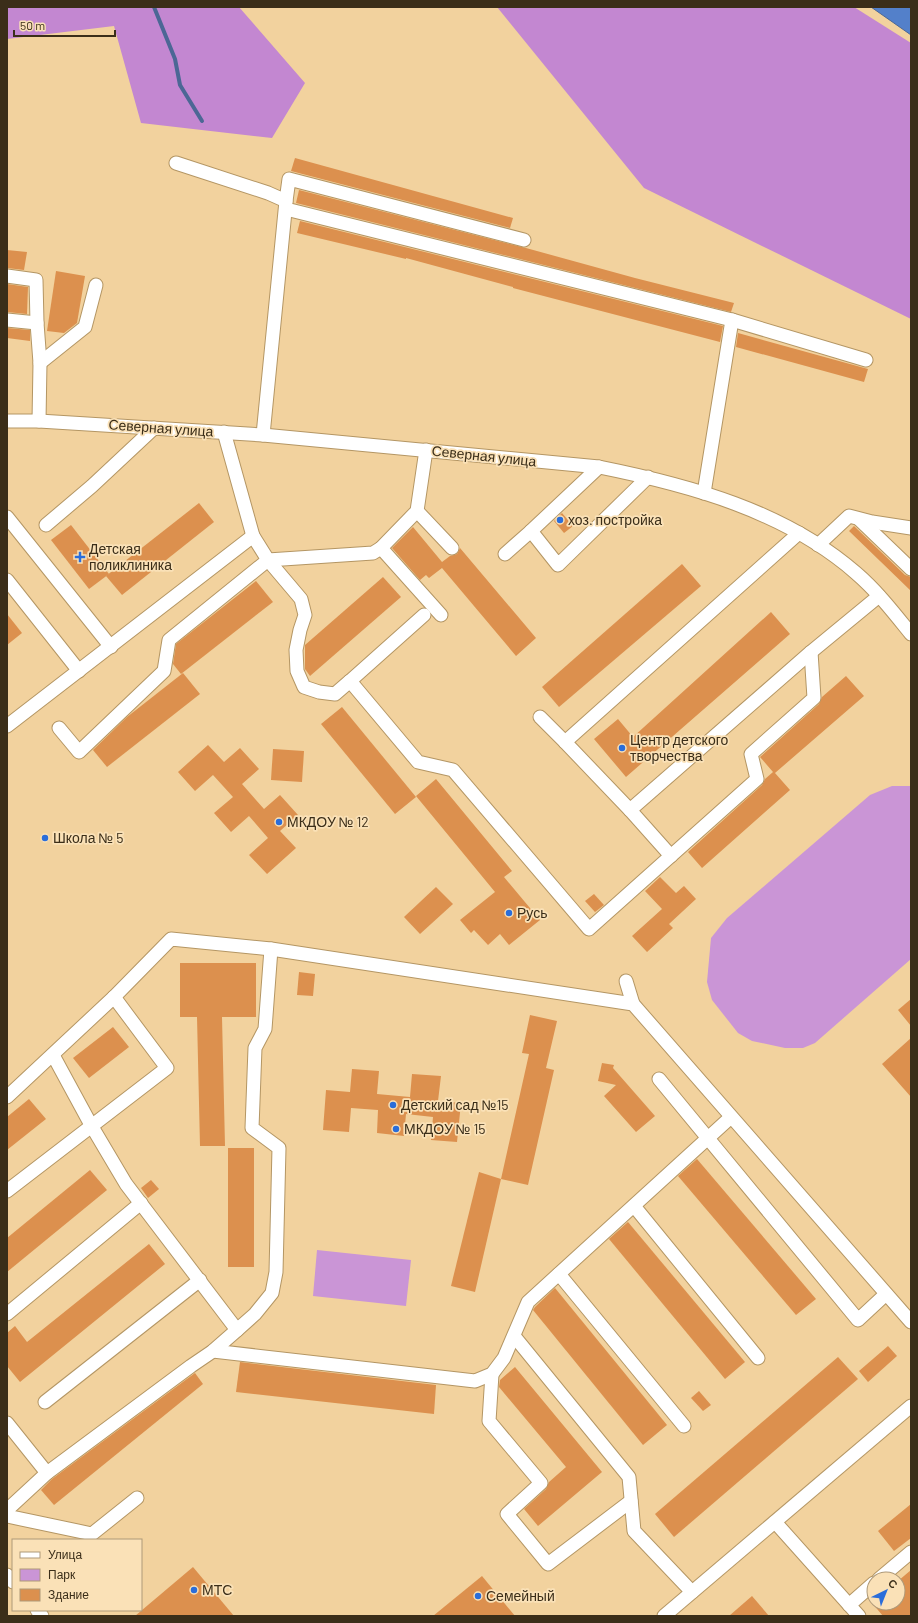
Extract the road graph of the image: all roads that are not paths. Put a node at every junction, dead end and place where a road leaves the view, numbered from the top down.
1 (176, 163) dead end
2 (286, 205) junction
3 (524, 240) dead end
4 (7, 276) edge
5 (96, 285) dead end
6 (7, 320) edge
7 (732, 320) junction
8 (37, 323) junction
9 (866, 360) dead end
10 (40, 363) junction
11 (7, 421) edge
12 (39, 421) junction
13 (154, 428) junction
14 (224, 432) junction
15 (263, 435) junction
16 (426, 450) junction
17 (599, 467) junction
18 (648, 477) junction
19 (704, 493) junction
20 (417, 511) junction
21 (7, 517) edge
22 (860, 520) junction
23 (46, 525) dead end
24 (911, 528) edge
25 (531, 531) junction
26 (799, 533) junction
27 (253, 536) junction
28 (818, 545) junction
29 (381, 548) junction
30 (452, 548) dead end
31 (505, 554) dead end
32 (268, 560) junction
33 (911, 569) edge
34 (7, 580) edge
35 (879, 596) junction
36 (424, 615) dead end
37 (441, 615) dead end
38 (911, 634) edge
39 (111, 647) junction
40 (810, 652) junction
41 (79, 671) junction
42 (350, 681) junction
43 (540, 717) dead end
44 (7, 726) edge
45 (59, 728) dead end
46 (565, 742) junction
47 (630, 810) junction
48 (671, 856) junction
49 (271, 949) junction
50 (626, 981) dead end
51 (114, 997) junction
52 (633, 1004) junction
53 (53, 1055) junction
54 (658, 1079) dead end
55 (7, 1097) edge
56 (732, 1117) junction
57 (91, 1125) junction
58 (708, 1139) junction
59 (7, 1191) edge
60 (141, 1204) junction
61 (634, 1206) junction
62 (559, 1274) junction
63 (200, 1280) junction
64 (886, 1294) junction
65 (7, 1314) edge
66 (911, 1322) edge
67 (237, 1330) junction
68 (514, 1336) junction
69 (213, 1352) junction
70 (758, 1358) dead end
71 (492, 1374) junction
72 (45, 1402) dead end
73 (911, 1406) edge
74 (7, 1423) edge
75 (684, 1426) dead end
76 (46, 1473) junction
77 (137, 1498) dead end
78 (631, 1501) junction
79 (7, 1510) edge
80 (7, 1516) edge
81 (775, 1522) junction
82 (911, 1552) edge
83 (888, 1571) edge
84 (866, 1590) edge
85 (692, 1592) junction
86 (849, 1605) junction
87 (664, 1616) edge
88 (859, 1616) edge

1 - 2 street
2 - 3 street
2 - 7 street
2 - 15 street
4 - 8 street
5 - 10 street
6 - 8 street
7 - 9 street
7 - 19 street
8 - 10 street
10 - 12 street
11 - 12 street, Северная улица
12 - 13 street, Северная улица
13 - 14 street, Северная улица
13 - 23 street
14 - 15 street, Северная улица
14 - 27 street
15 - 16 street, Северная улица
16 - 17 street, Северная улица
16 - 20 street
17 - 18 street, Северная улица
17 - 25 street
18 - 19 street, Северная улица
18 - 25 street
19 - 26 street, Северная улица
20 - 29 street
20 - 30 street
21 - 39 street
22 - 24 street
22 - 28 street
22 - 33 street
25 - 31 street
26 - 28 street, Северная улица
26 - 46 street
27 - 32 street
27 - 39 street
28 - 35 street, Северная улица
29 - 32 street
29 - 37 street
32 - 42 street
32 - 45 street
34 - 41 street
35 - 38 street, Северная улица
35 - 40 street
36 - 42 street
39 - 41 street
40 - 47 street
40 - 48 street
41 - 44 street
42 - 48 street
43 - 46 street
46 - 47 street
47 - 48 street
49 - 51 street
49 - 52 street
49 - 67 street
50 - 52 street
51 - 53 street
51 - 57 street
52 - 56 street
53 - 55 street
53 - 57 street
54 - 58 street
56 - 58 street
56 - 64 street
57 - 59 street
57 - 60 street
58 - 61 street
58 - 64 street
60 - 63 street
60 - 65 street
61 - 62 street
61 - 70 street
62 - 68 street
62 - 75 street
63 - 67 street
63 - 72 street
64 - 66 street
67 - 69 street
68 - 71 street
68 - 78 street
69 - 71 street
69 - 76 street
71 - 78 street
73 - 81 street
74 - 76 street
76 - 79 street
77 - 80 street
78 - 85 street
81 - 85 street
81 - 86 street
82 - 83 street
84 - 86 street
85 - 87 street
86 - 88 street

